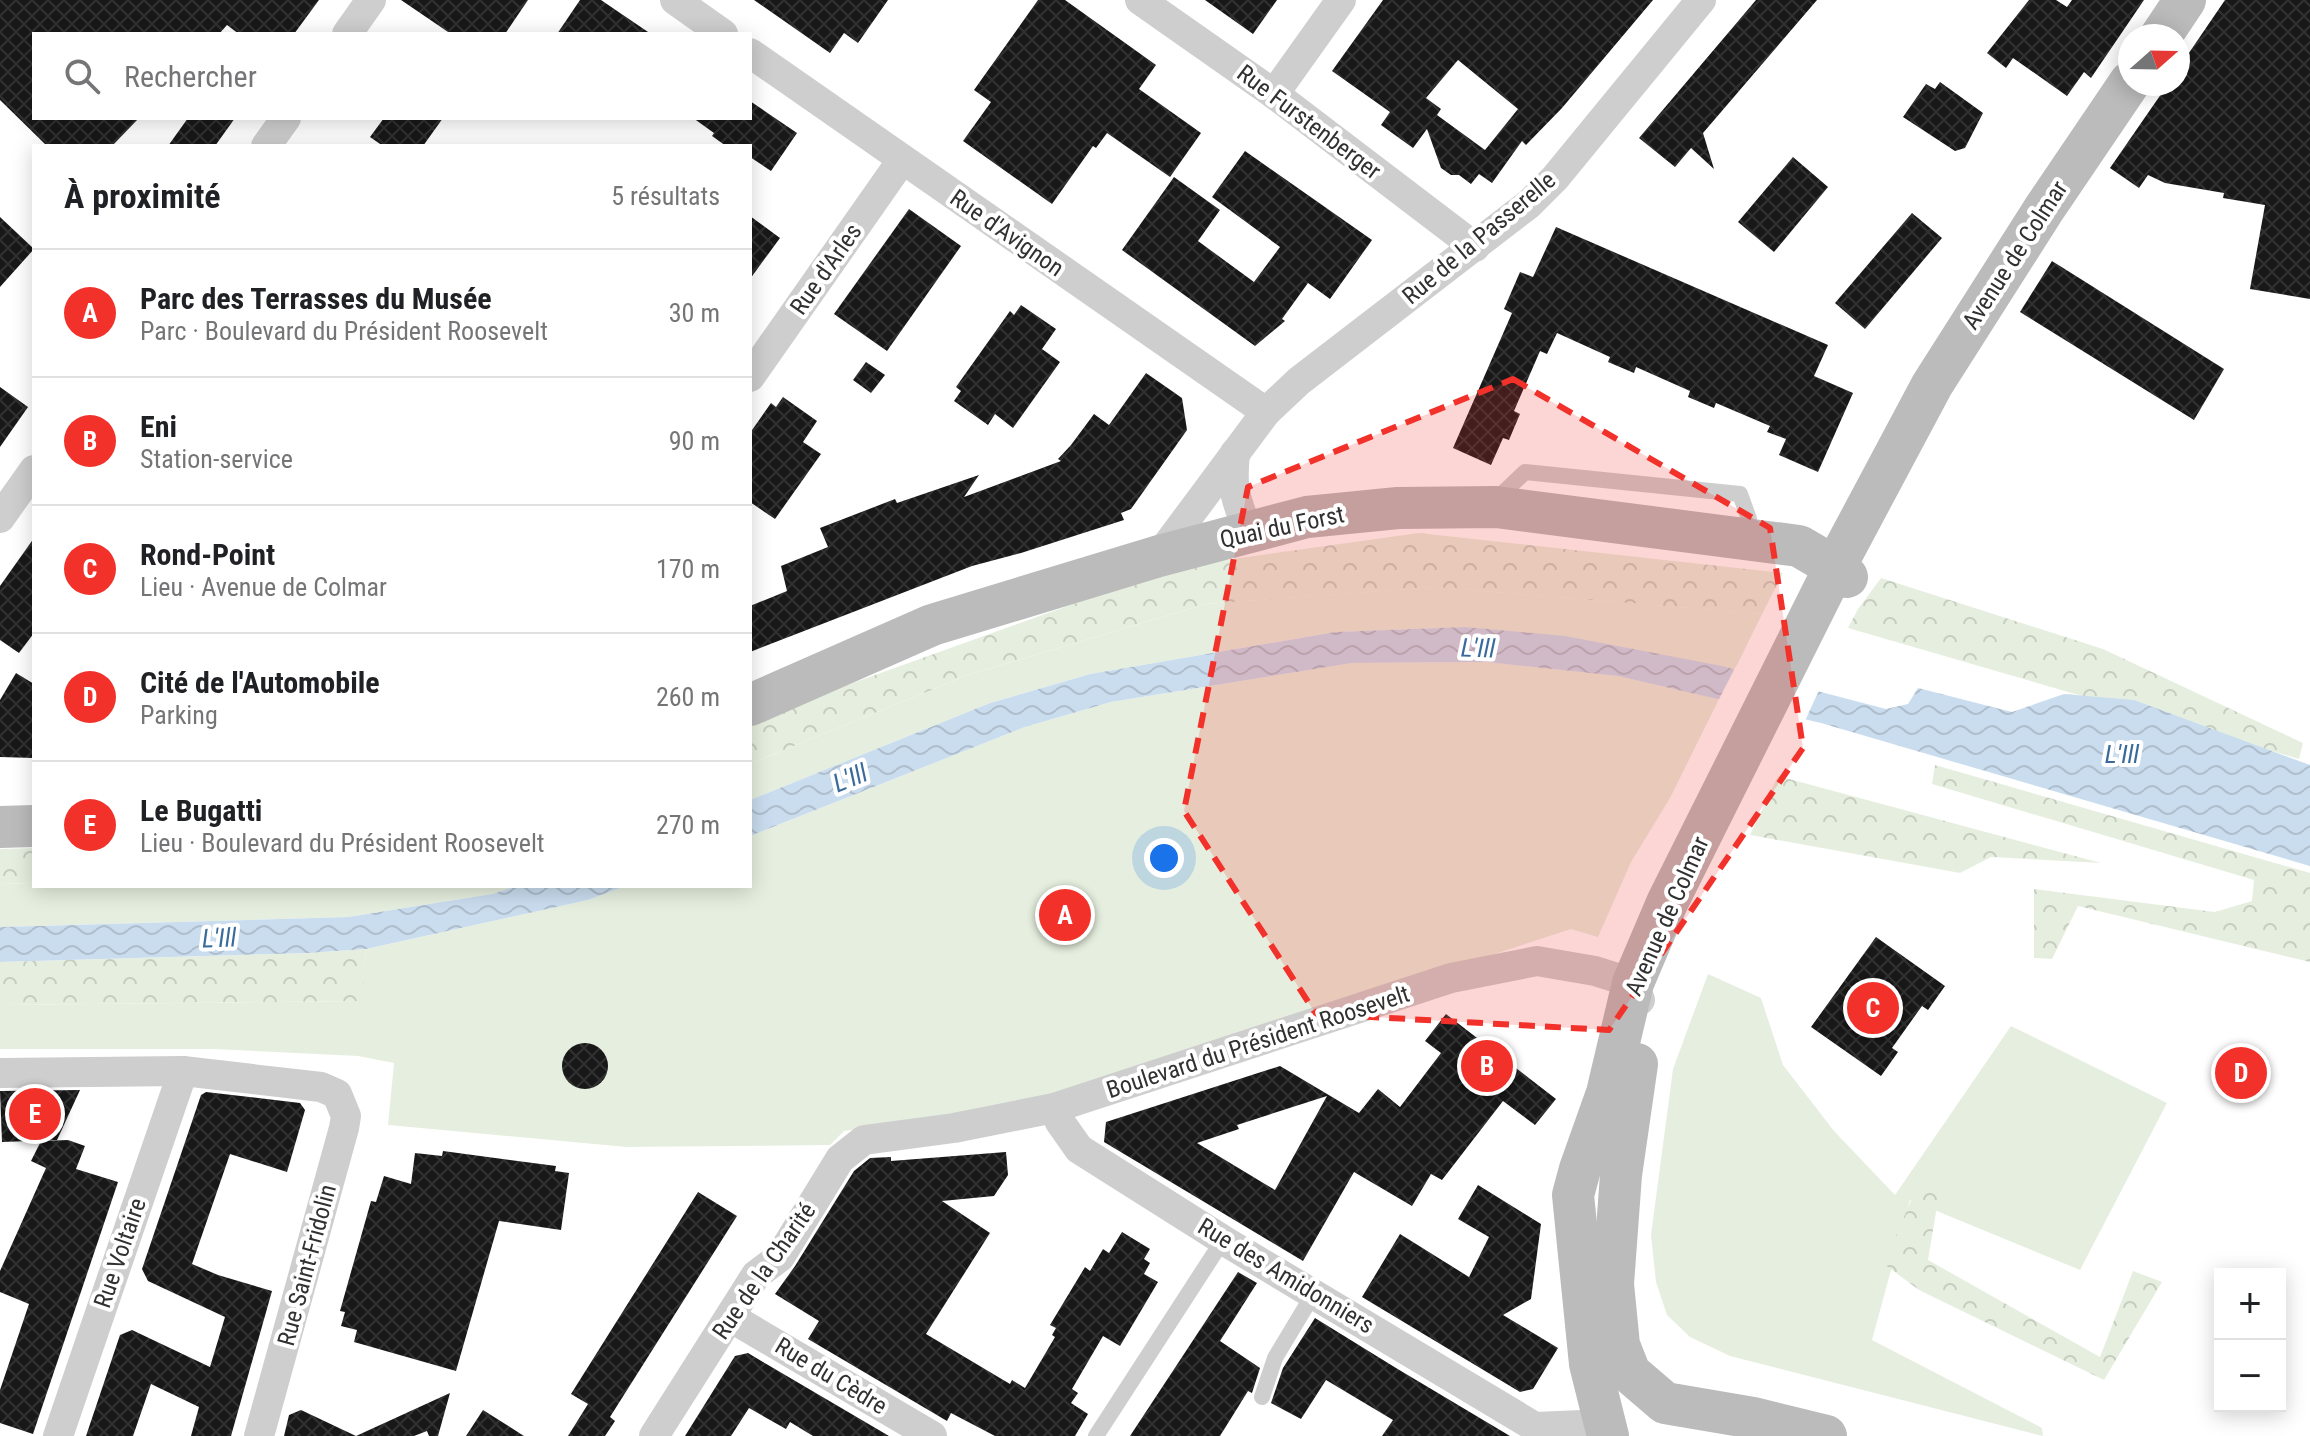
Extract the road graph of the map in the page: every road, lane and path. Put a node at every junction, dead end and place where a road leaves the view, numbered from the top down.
1 (371, 0) edge
2 (675, 0) edge
3 (1140, 0) edge
4 (1341, 0) edge
5 (1701, 0) edge
6 (2185, 0) edge
7 (2169, 24) edge
8 (348, 32) edge
9 (720, 32) edge
10 (752, 54) edge
11 (1274, 94) junction
12 (2121, 96) edge
13 (285, 120) edge
14 (267, 144) edge
15 (902, 160) junction
16 (1475, 247) junction
17 (752, 374) edge
18 (1266, 412) junction
19 (1235, 453) junction
20 (32, 473) edge
21 (0, 518) edge
22 (1248, 532) junction
23 (1159, 556) junction
24 (1835, 584) junction
25 (752, 704) edge
26 (1719, 822) junction
27 (32, 826) edge
28 (0, 827) edge
29 (1640, 1000) junction
30 (183, 1071) junction
31 (0, 1073) edge
32 (1054, 1108) junction
33 (850, 1149) joint
34 (1223, 1240) junction
35 (1314, 1293) junction
36 (730, 1317) junction
37 (1624, 1359) junction
38 (1262, 1397) dead end
39 (1665, 1403) junction
40 (1753, 1418) junction
41 (1607, 1430) edge
42 (1532, 1431) edge
43 (58, 1436) edge
44 (259, 1436) edge
45 (654, 1436) edge
46 (932, 1436) edge
47 (1096, 1436) edge
48 (1826, 1436) edge

1 - 8 street
2 - 9 street
3 - 11 street, Rue Furstenberger
4 - 11 street
5 - 16 street, Rue de la Passerelle
6 - 7 main road
10 - 15 street, Rue d'Avignon
11 - 16 street, Rue Furstenberger
12 - 24 main road, Avenue de Colmar
13 - 14 street
15 - 17 street, Rue d'Arles
15 - 18 street, Rue d'Avignon
16 - 18 street, Rue de la Passerelle
18 - 19 street, Rue de la Passerelle
19 - 22 street
19 - 23 street, Rue de la Passerelle
20 - 21 street
22 - 23 main road, Quai du Forst
22 - 24 main road, Quai du Forst
23 - 25 main road, Quai du Forst
24 - 26 main road, Avenue de Colmar
24 - 26 main road, Avenue de Colmar
26 - 29 main road, Avenue de Colmar
27 - 28 main road
29 - 32 street, Boulevard du Président Roosevelt
29 - 37 main road, Avenue de Colmar
29 - 41 main road, Avenue de Colmar
30 - 31 street
30 - 43 street, Rue Voltaire
30 - 44 street, Rue Saint-Fridolin
32 - 33 street, Boulevard du Président Roosevelt
32 - 34 street, Rue des Amidonniers
33 - 36 street, Rue de la Charité
34 - 35 street, Rue des Amidonniers
34 - 47 lane
35 - 38 lane
35 - 42 street, Rue des Amidonniers
36 - 45 street, Rue de la Charité
36 - 46 street, Rue du Cèdre
37 - 39 main road
37 - 41 main road
39 - 40 main road
39 - 41 main road
40 - 41 main road
40 - 48 main road
41 - 42 street

